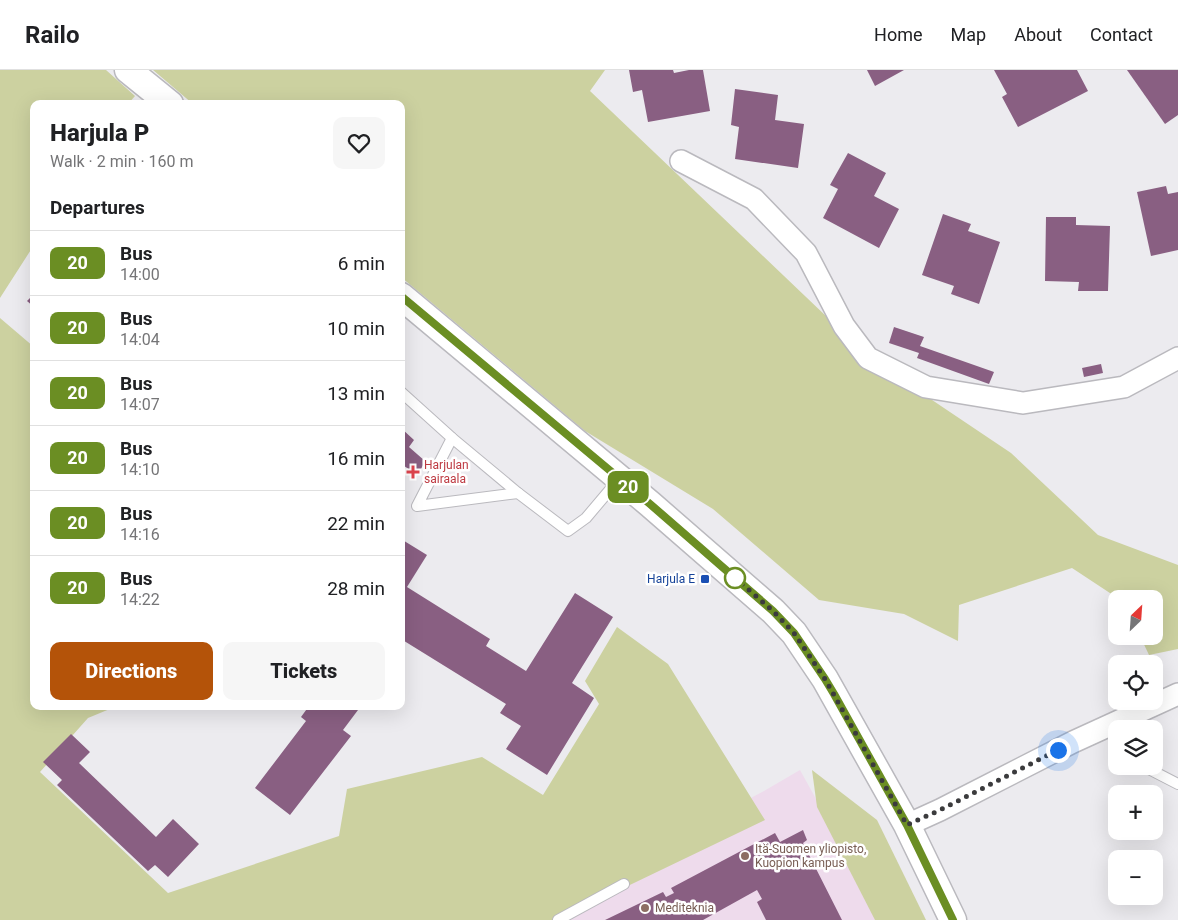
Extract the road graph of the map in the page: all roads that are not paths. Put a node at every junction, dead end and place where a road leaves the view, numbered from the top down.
1 (128, 70) edge
2 (165, 100) edge
3 (681, 161) dead end
4 (405, 299) edge
5 (1178, 358) edge
6 (405, 396) edge
7 (452, 438) junction
8 (619, 479) junction
9 (518, 493) junction
10 (1178, 694) edge
11 (1160, 775) edge
12 (1178, 784) edge
13 (907, 825) junction
14 (624, 884) dead end
15 (558, 920) edge
16 (953, 920) edge

1 - 2 street
3 - 5 street
4 - 8 street
6 - 7 lane
7 - 9 lane
7 - 9 lane
8 - 9 lane
8 - 13 street
10 - 13 street
11 - 12 lane
13 - 16 street
14 - 15 lane

